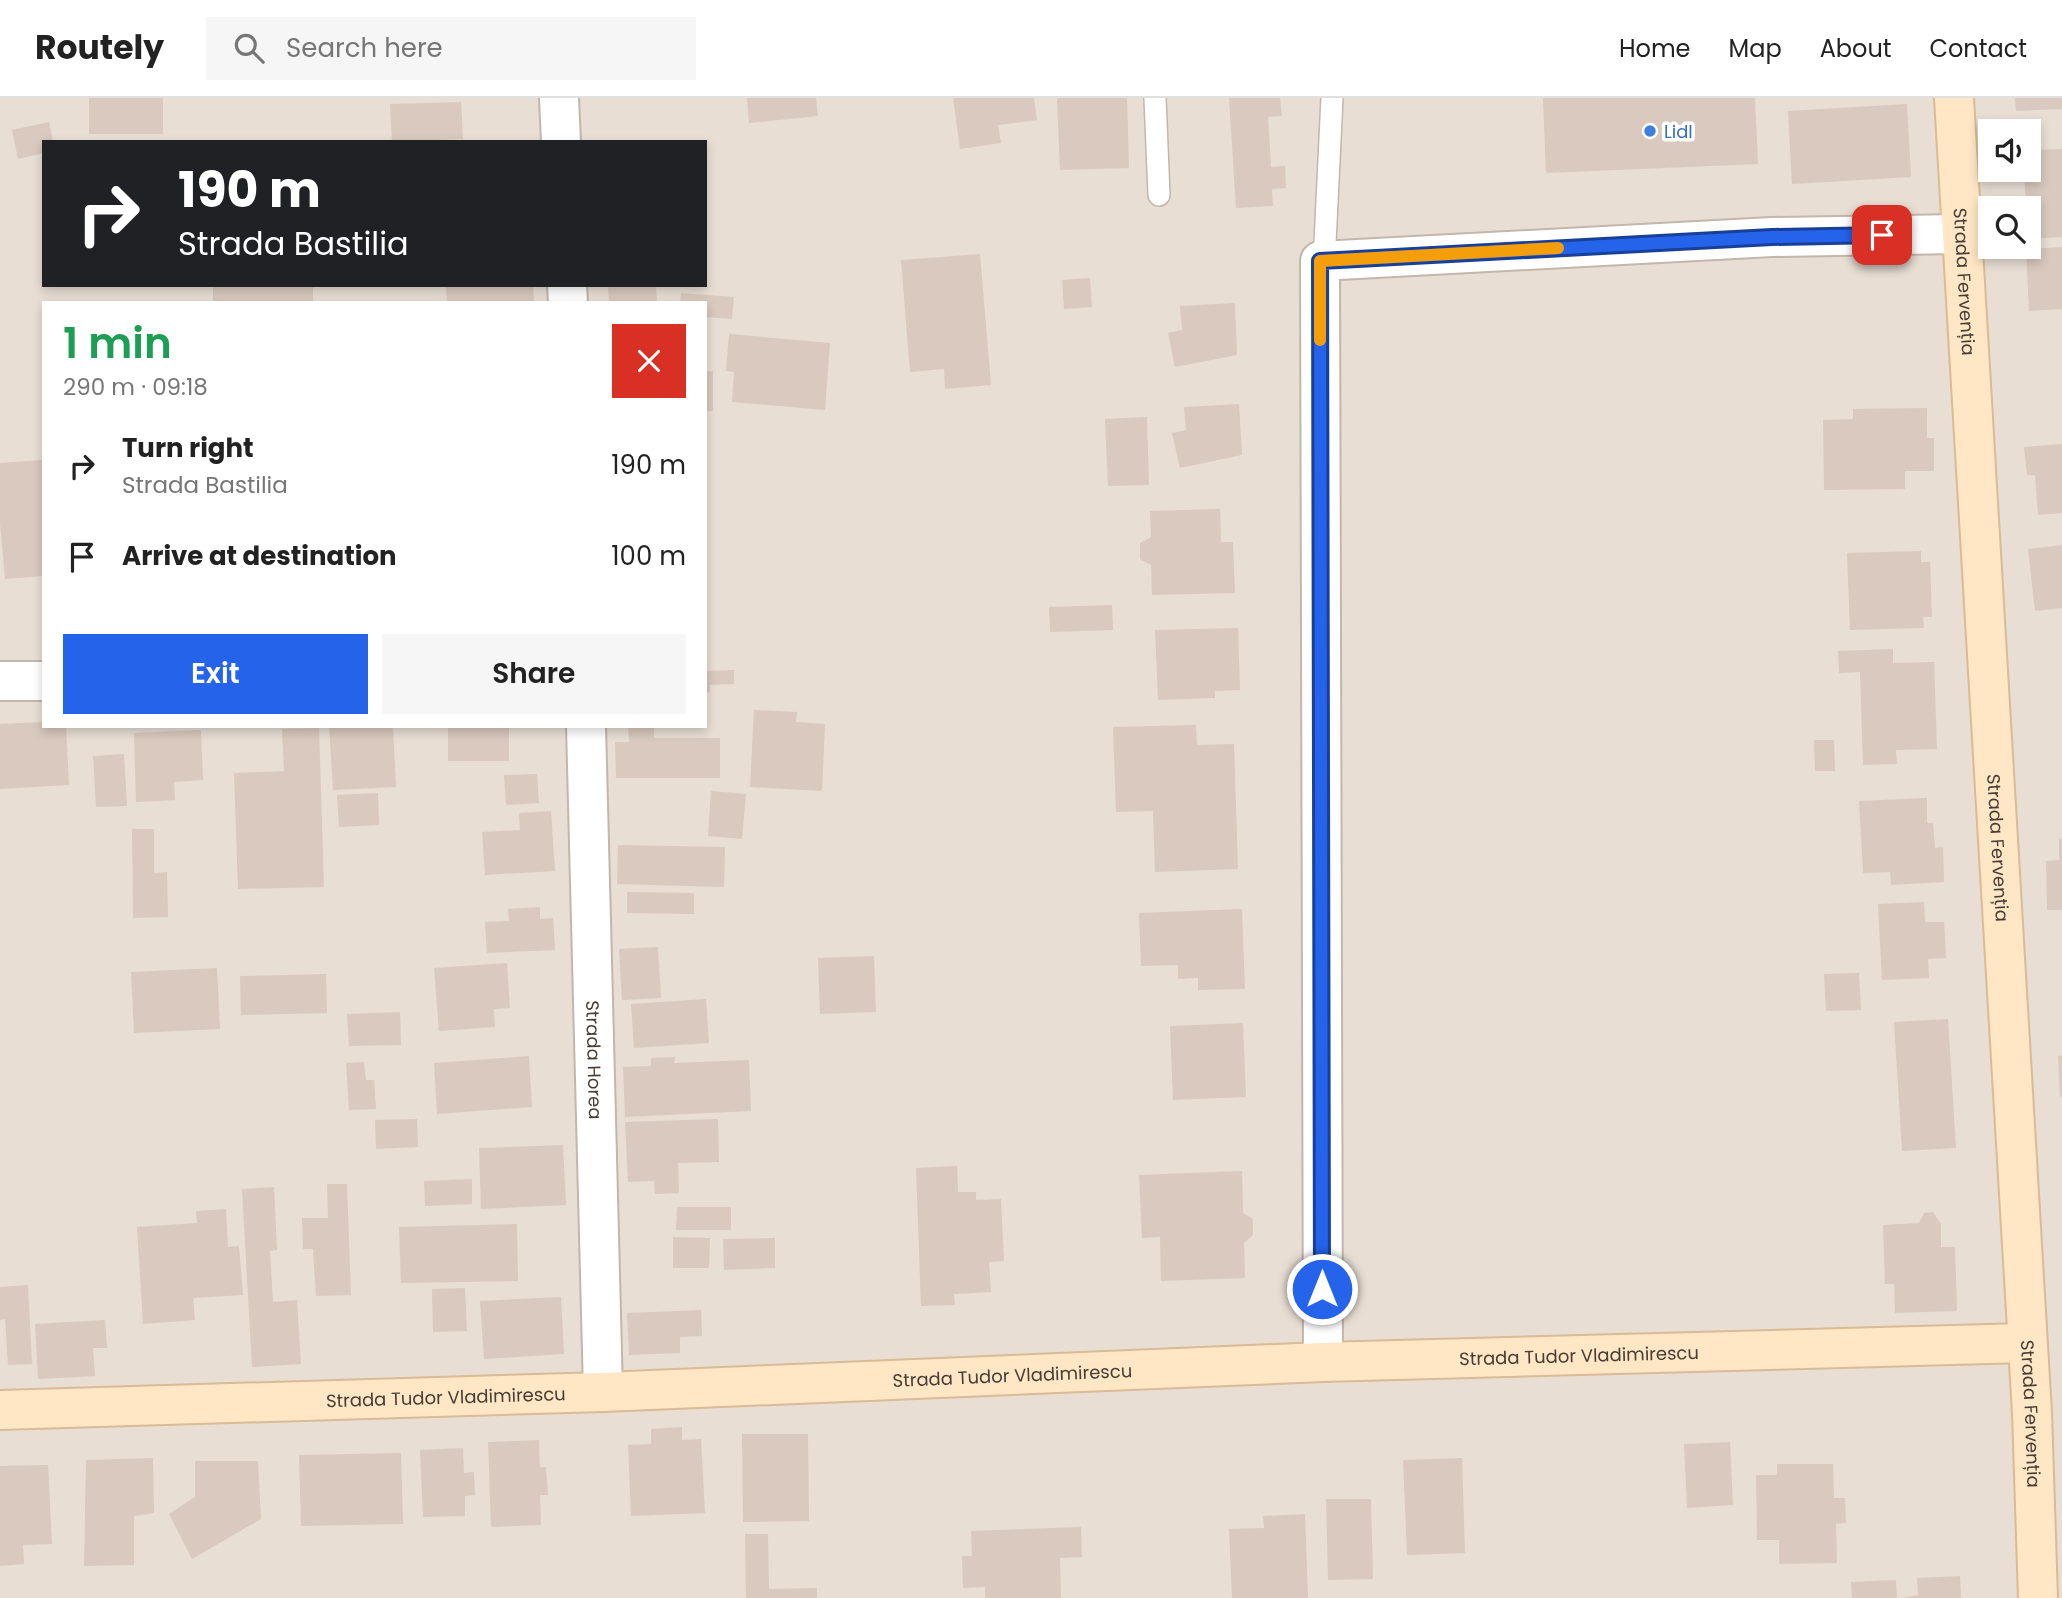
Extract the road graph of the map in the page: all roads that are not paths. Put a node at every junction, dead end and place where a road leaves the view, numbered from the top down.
1 (559, 98) edge
2 (1155, 98) edge
3 (1332, 98) edge
4 (1954, 98) edge
5 (561, 140) edge
6 (1159, 195) dead end
7 (1960, 234) junction
8 (1320, 261) junction
9 (0, 681) edge
10 (42, 681) edge
11 (586, 728) edge
12 (2026, 1343) junction
13 (1323, 1363) junction
14 (603, 1392) junction
15 (0, 1410) edge
16 (2039, 1598) edge

1 - 5 street
2 - 6 lane
3 - 8 lane
4 - 7 street, Strada Fervenția
7 - 8 street
7 - 12 street, Strada Fervenția
8 - 13 street
9 - 10 street
11 - 14 street, Strada Horea
12 - 13 street, Strada Tudor Vladimirescu
12 - 16 street, Strada Fervenția
13 - 14 street, Strada Tudor Vladimirescu
14 - 15 street, Strada Tudor Vladimirescu

